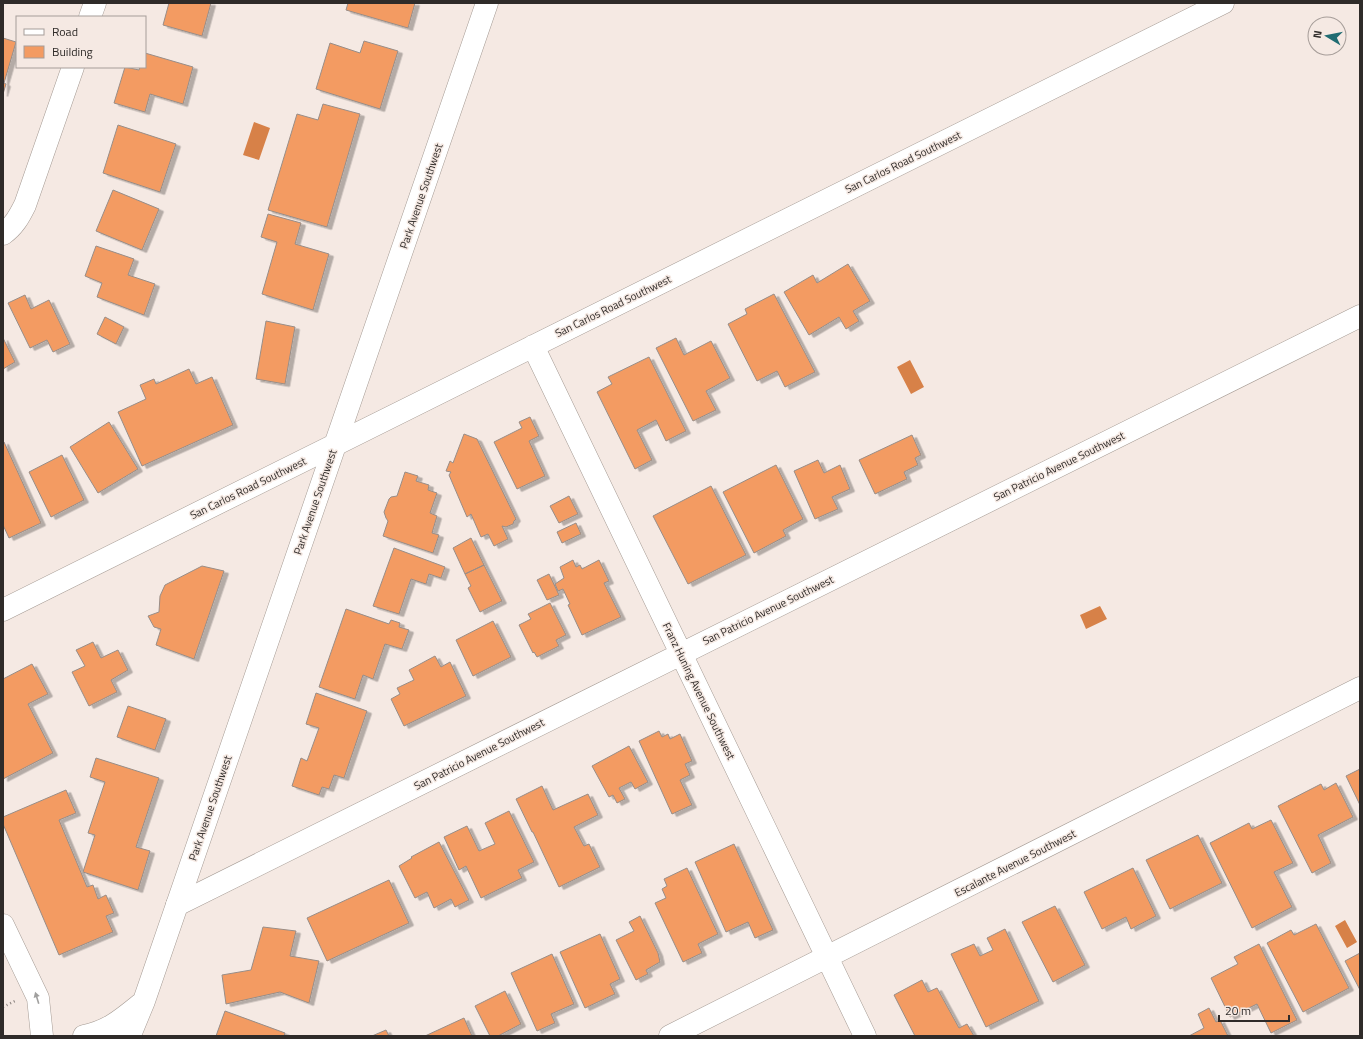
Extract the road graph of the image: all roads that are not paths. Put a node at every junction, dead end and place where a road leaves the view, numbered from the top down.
1 (95, 3) edge
2 (487, 3) edge
3 (1223, 3) edge
4 (90, 16) edge
5 (73, 68) edge
6 (3, 234) edge
7 (1360, 316) edge
8 (533, 346) junction
9 (334, 445) junction
10 (3, 610) edge
11 (681, 654) junction
12 (1360, 688) edge
13 (177, 905) junction
14 (3, 925) edge
15 (828, 958) junction
16 (144, 1001) junction
17 (42, 1036) edge
18 (84, 1036) edge
19 (128, 1036) edge
20 (670, 1036) edge
21 (865, 1036) edge

1 - 4 street
2 - 9 street, Park Avenue Southwest
3 - 8 street, San Carlos Road Southwest
5 - 6 street
7 - 11 street, San Patricio Avenue Southwest
8 - 9 street, San Carlos Road Southwest
8 - 11 street, Franz Huning Avenue Southwest
9 - 10 street, San Carlos Road Southwest
9 - 13 street, Park Avenue Southwest
11 - 13 street, San Patricio Avenue Southwest
11 - 15 street, Franz Huning Avenue Southwest
12 - 15 street, Escalante Avenue Southwest
13 - 16 street, Park Avenue Southwest
17 -> 14 street
15 - 20 street, Escalante Avenue Southwest
15 - 21 street, Franz Huning Avenue Southwest
16 - 18 street
16 - 19 street, Park Avenue Southwest

